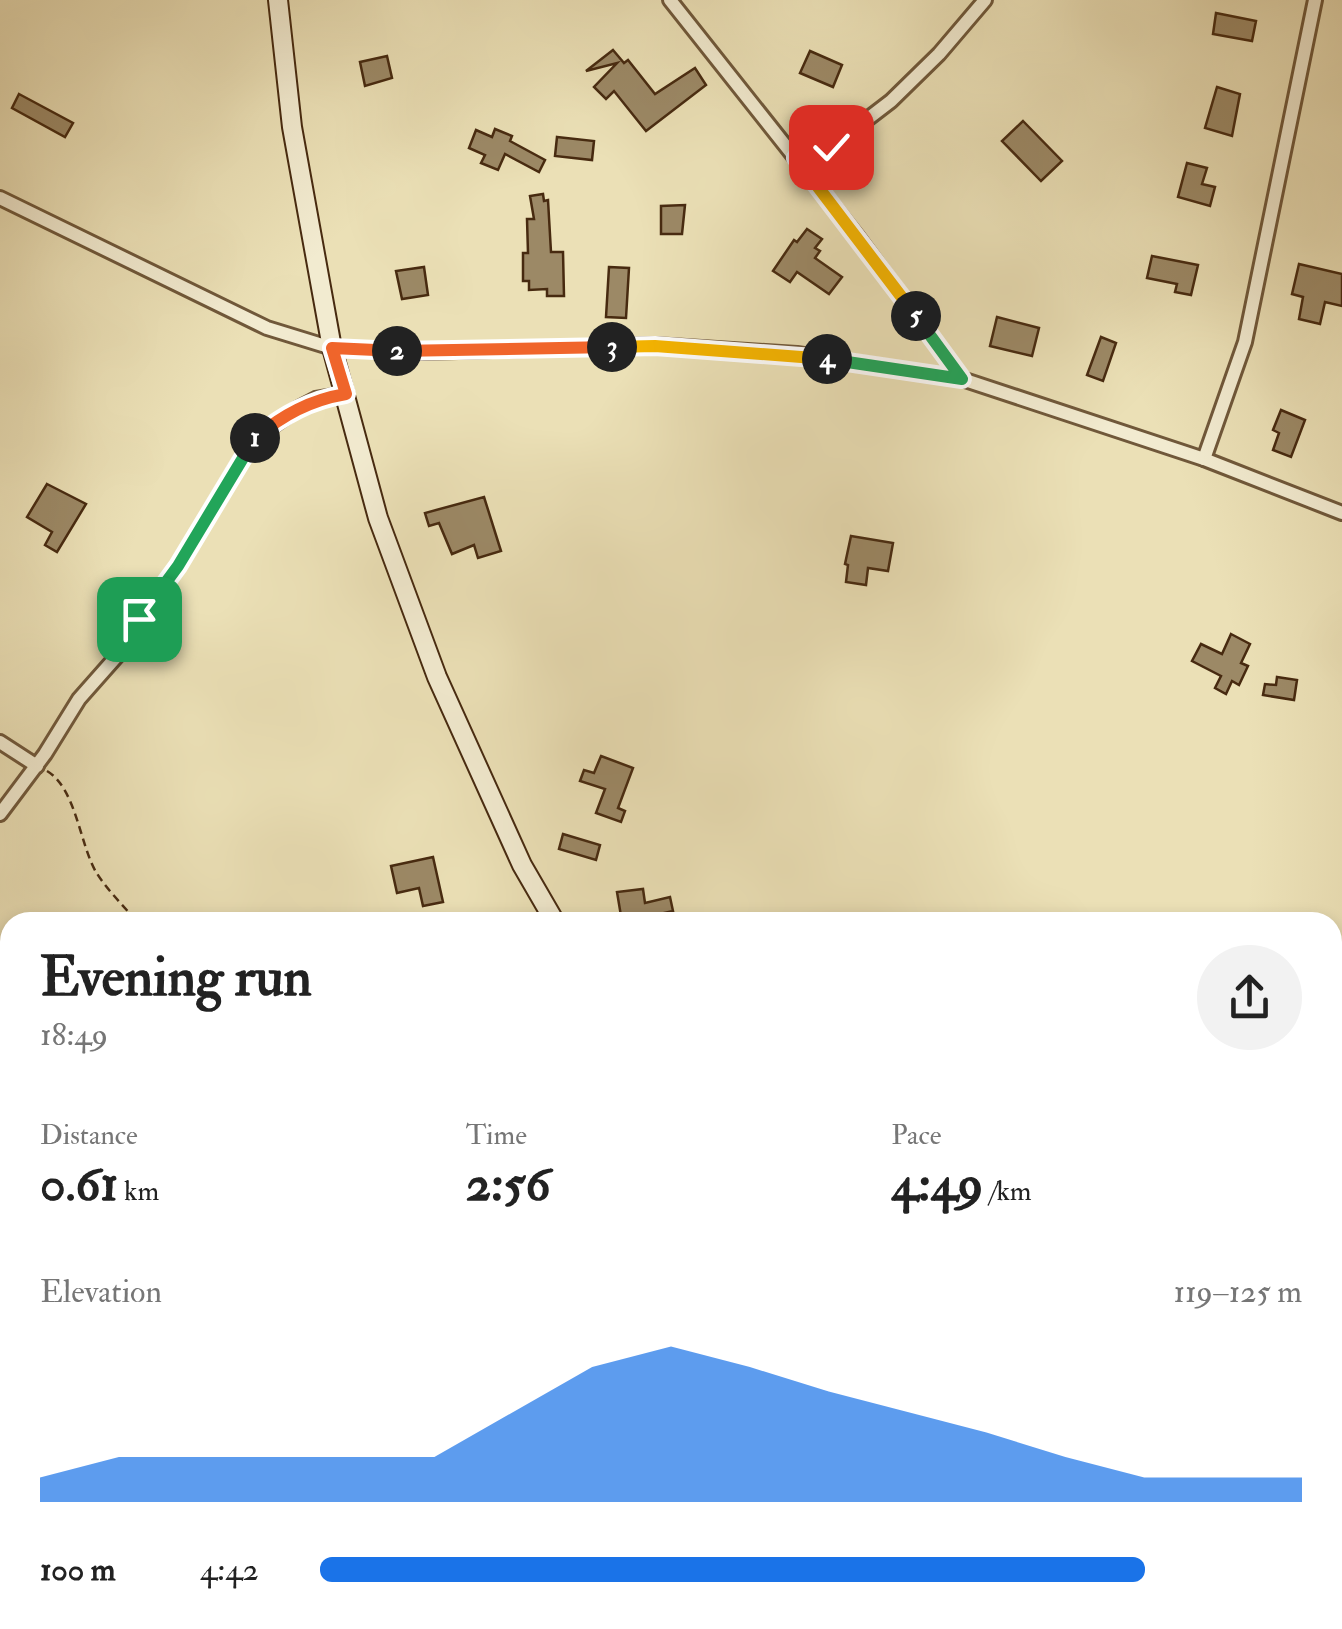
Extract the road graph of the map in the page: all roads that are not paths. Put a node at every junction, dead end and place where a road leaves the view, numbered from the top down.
1 (278, 0) edge
2 (670, 0) edge
3 (985, 0) edge
4 (1314, 0) edge
5 (796, 158) junction
6 (0, 198) edge
7 (332, 348) junction
8 (962, 379) junction
9 (346, 394) junction
10 (1204, 460) junction
11 (1342, 513) edge
12 (0, 742) edge
13 (37, 766) junction
14 (0, 814) edge
15 (550, 912) edge

1 - 7 main road
2 - 5 street
3 - 5 street
4 - 10 street
5 - 8 street
6 - 7 street
7 - 8 street
7 - 9 main road
8 - 10 street
9 - 13 street
9 - 15 main road
10 - 11 street
12 - 13 street
13 - 14 street

